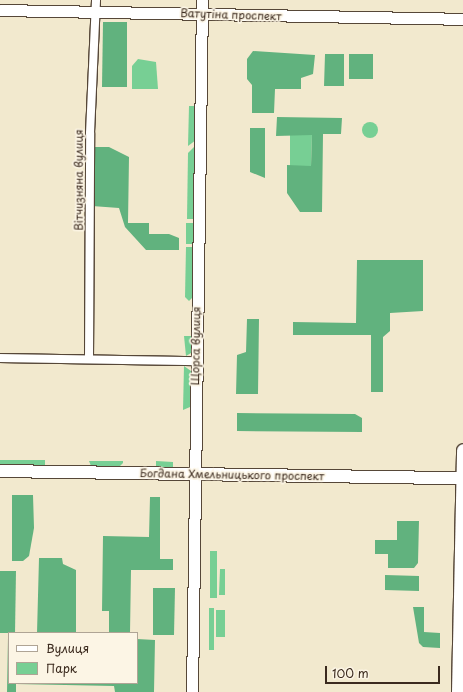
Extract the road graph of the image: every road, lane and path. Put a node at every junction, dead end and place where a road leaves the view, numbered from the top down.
1 (96, 0) edge
2 (202, 0) edge
3 (0, 10) edge
4 (95, 12) junction
5 (202, 14) junction
6 (463, 19) edge
7 (0, 358) edge
8 (89, 359) junction
9 (196, 361) junction
10 (463, 450) edge
11 (0, 471) edge
12 (194, 474) junction
13 (463, 478) edge
14 (192, 692) edge
15 (458, 692) edge

1 - 4 street, Вітчизняна вулиця
2 - 5 street, Щорса вулиця
3 - 4 street, Ватутіна проспект
4 - 5 street, Ватутіна проспект
4 - 8 street, Вітчизняна вулиця
5 - 6 street, Ватутіна проспект
5 - 9 street, Щорса вулиця
7 - 8 street
8 - 9 street
9 - 12 street, Щорса вулиця
10 - 13 main road
11 - 12 main road, Богдана Хмельницького проспект
12 - 13 main road, Богдана Хмельницького проспект
12 - 14 street, Щорса вулиця
13 - 15 main road

